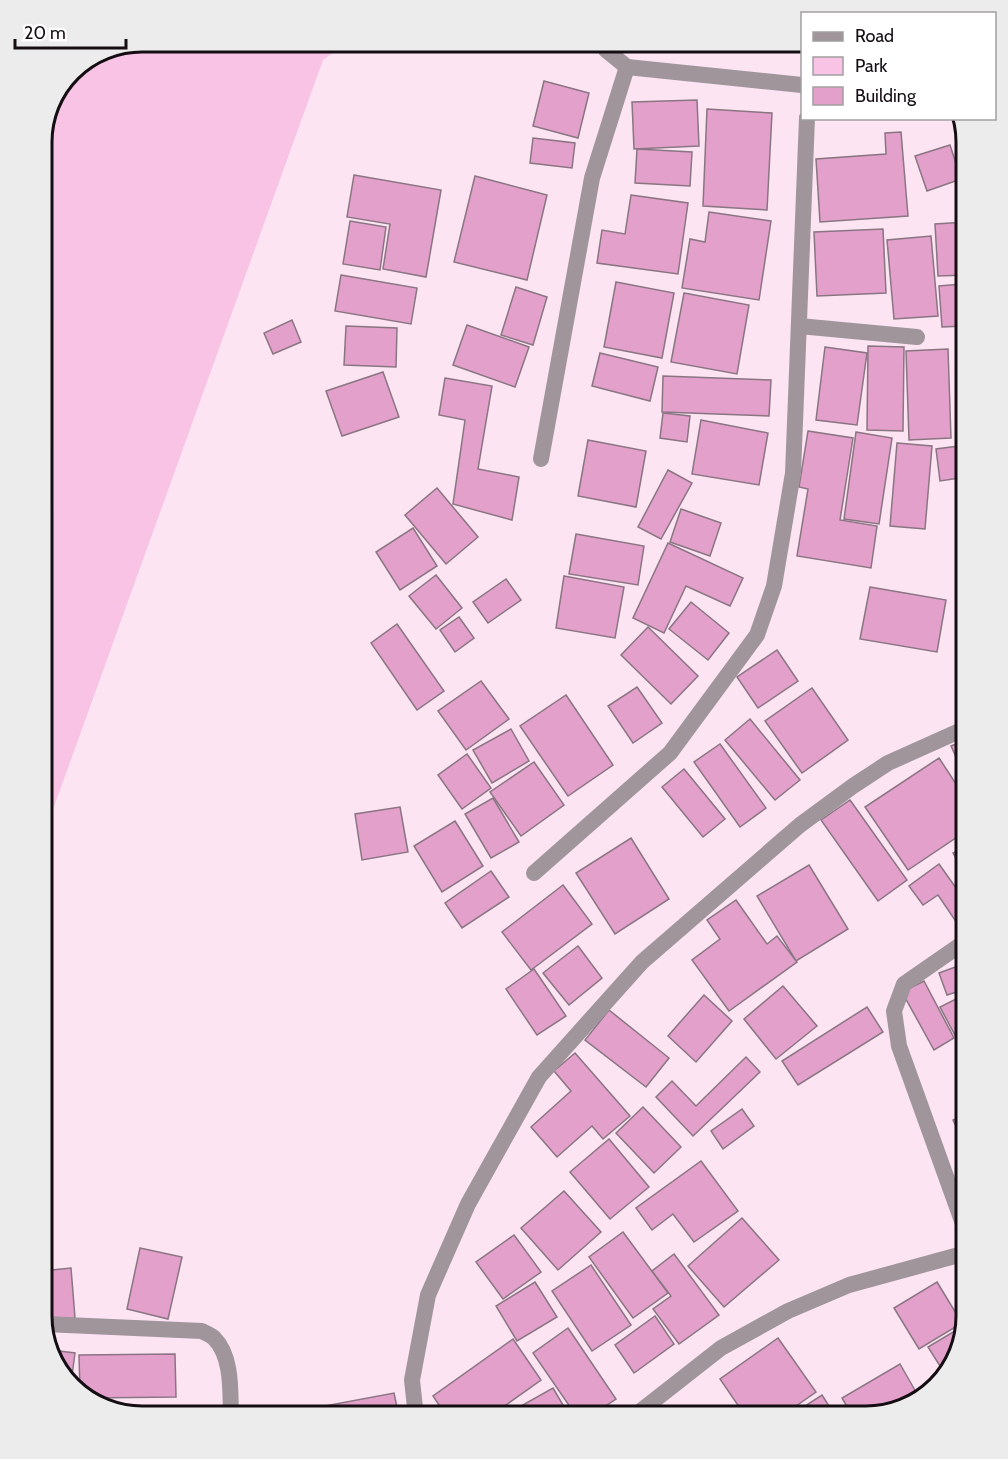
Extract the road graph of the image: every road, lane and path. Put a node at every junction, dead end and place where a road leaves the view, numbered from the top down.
1 (609, 53) edge
2 (627, 67) junction
3 (801, 85) edge
4 (807, 120) edge
5 (799, 326) junction
6 (917, 338) dead end
7 (542, 459) dead end
8 (956, 732) edge
9 (534, 873) dead end
10 (956, 948) edge
11 (956, 1204) edge
12 (956, 1256) edge
13 (53, 1324) edge
14 (230, 1406) edge
15 (415, 1406) edge
16 (647, 1406) edge

1 - 2 street
2 - 3 street
2 - 7 street
4 - 5 street
5 - 6 street
5 - 9 street
8 - 15 street
10 - 11 street
12 - 16 street
13 - 14 street

